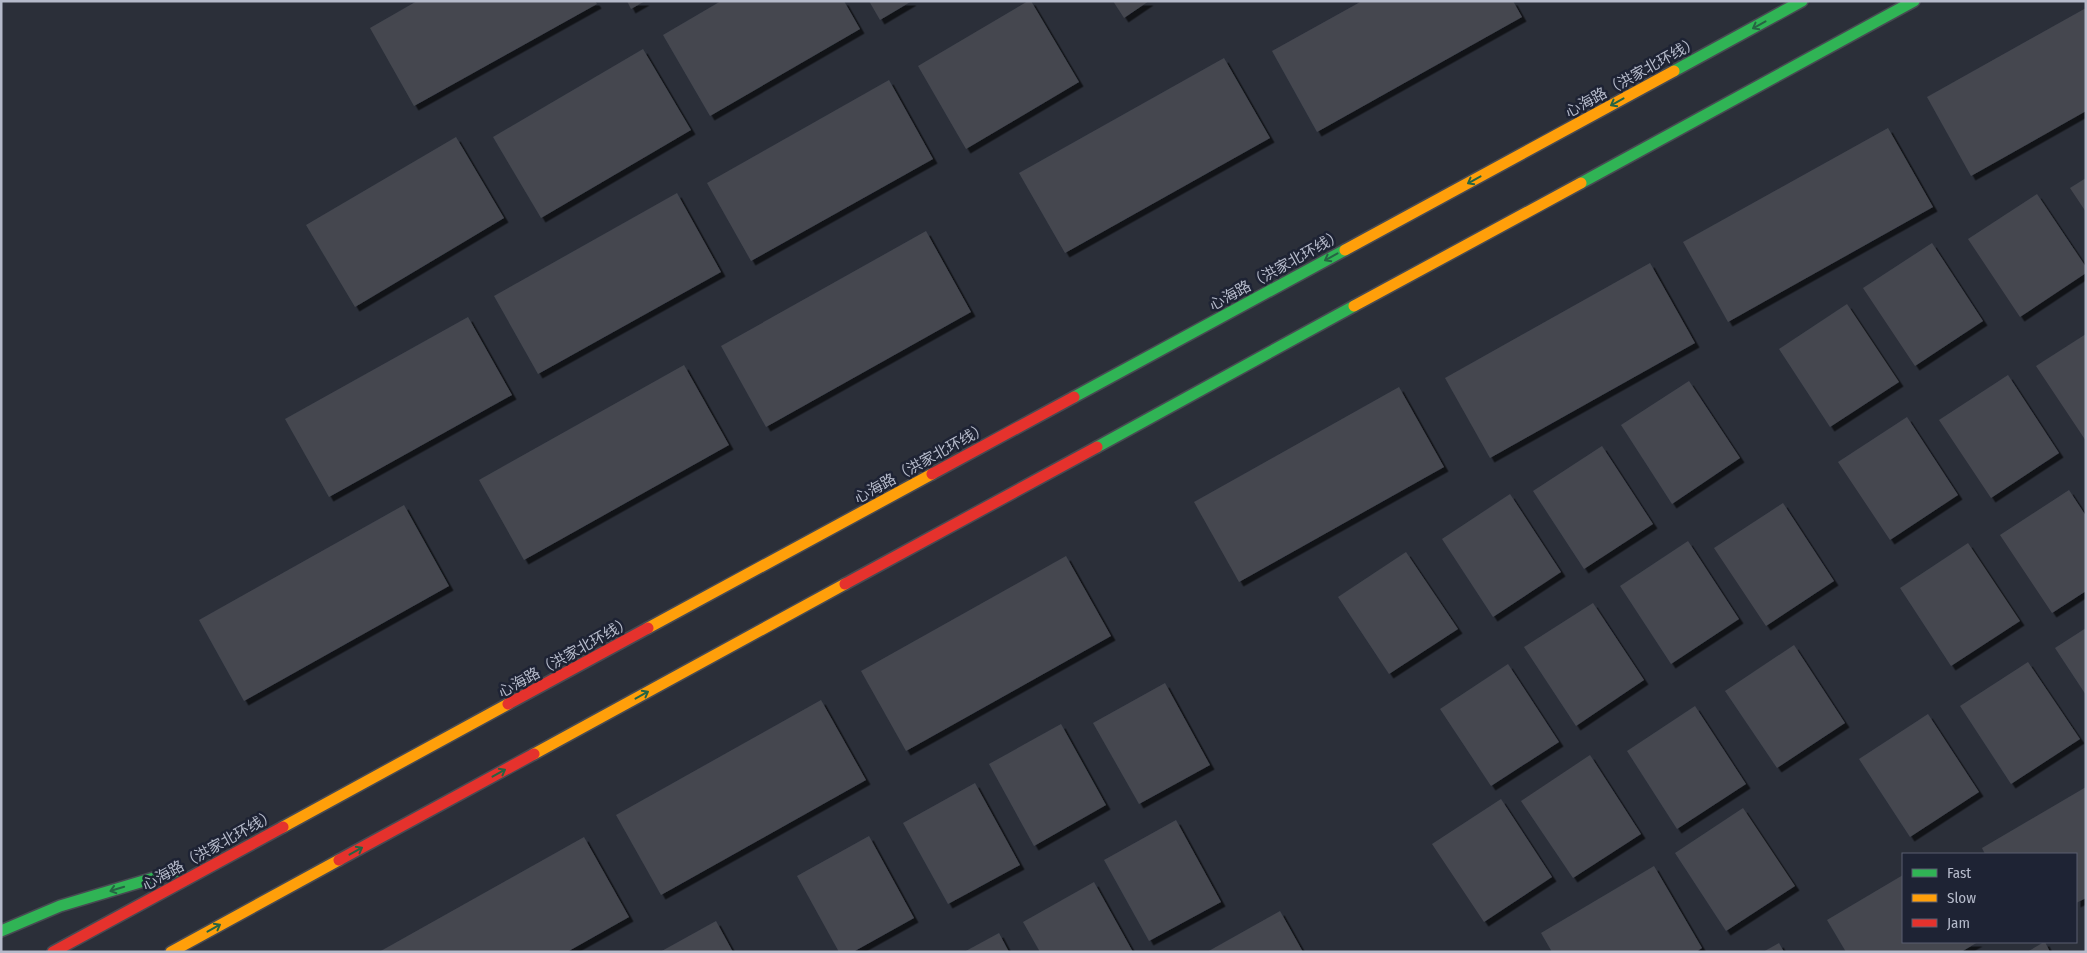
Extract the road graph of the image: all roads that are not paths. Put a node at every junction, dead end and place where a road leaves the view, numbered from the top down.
1 (1802, 1) edge
2 (1914, 1) edge
3 (231, 855) junction
4 (1, 931) edge
5 (53, 952) edge
6 (171, 952) edge

1 -> 3 main road, 心海路（洪家北环线）
6 -> 2 main road
3 -> 4 main road
3 - 5 main road, 心海路（洪家北环线）

